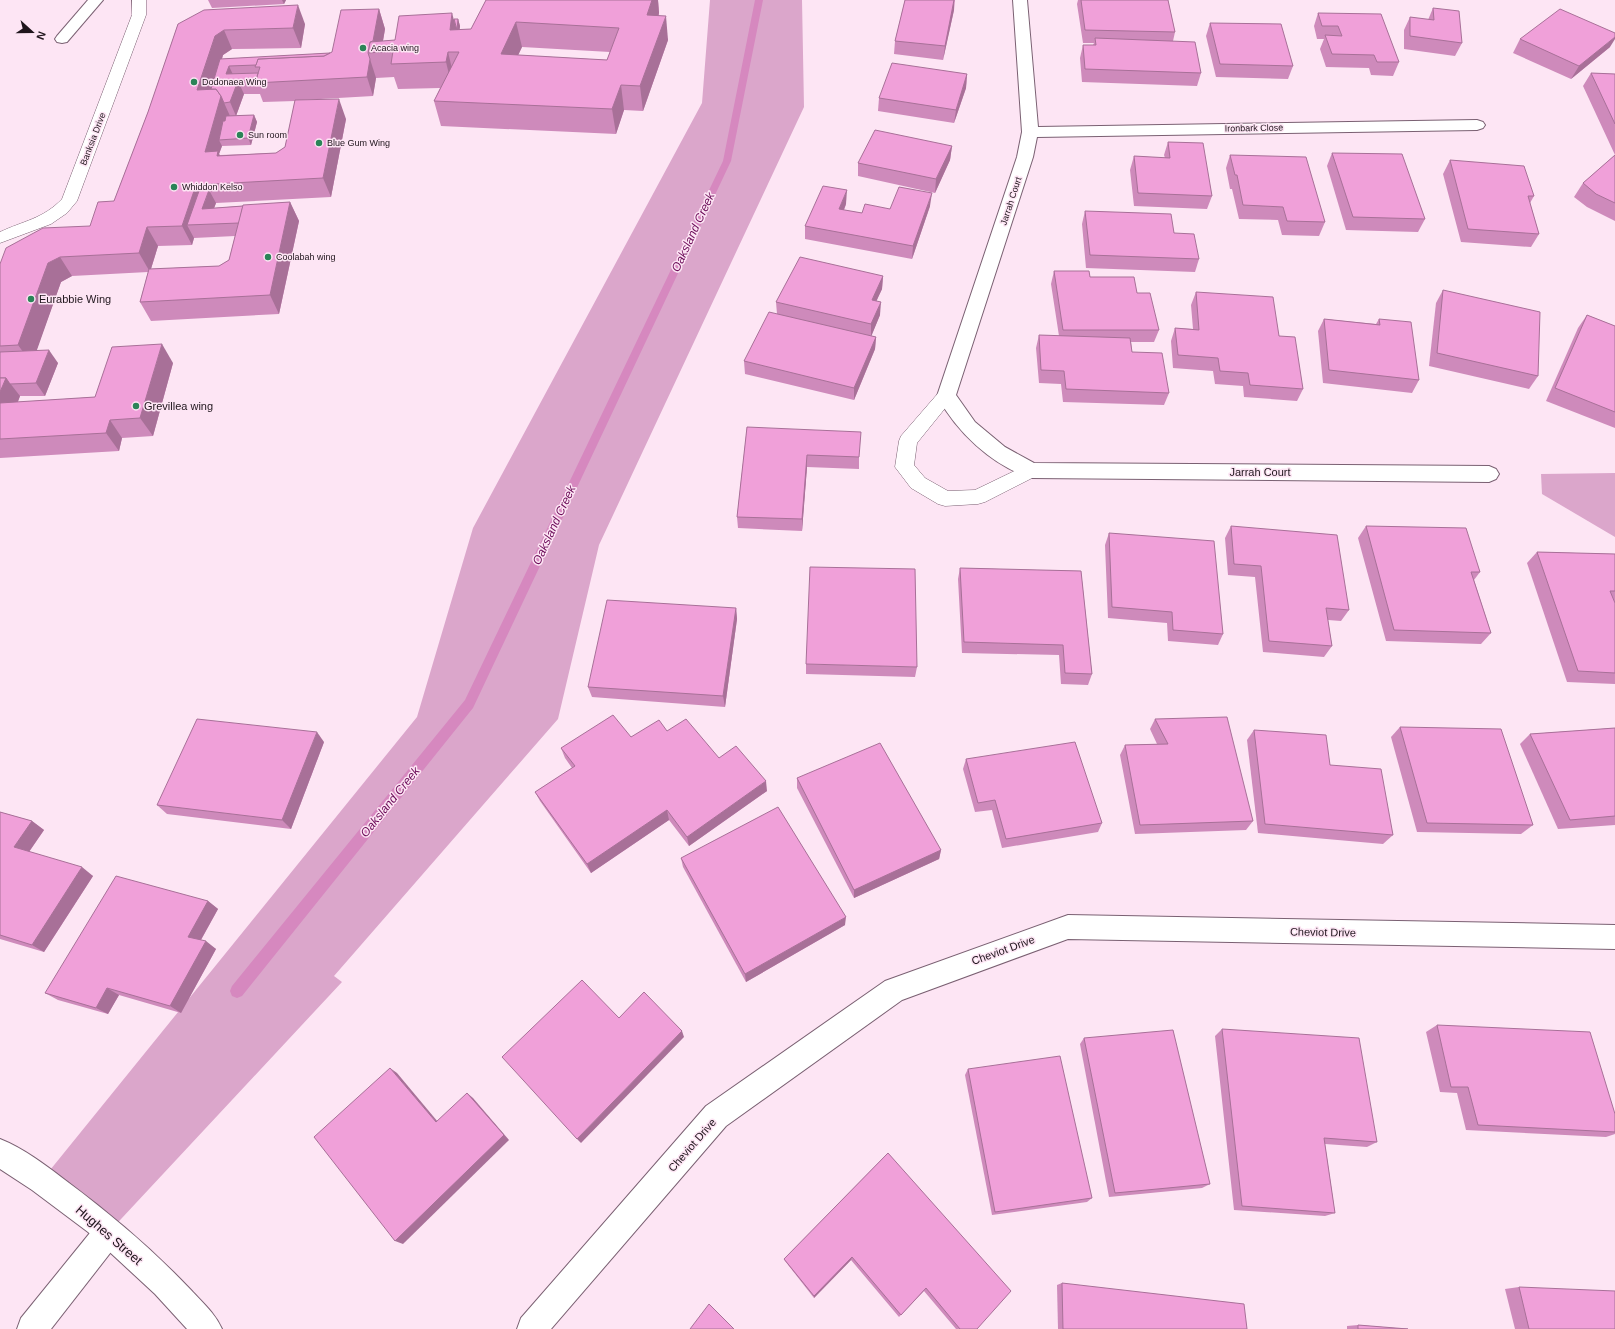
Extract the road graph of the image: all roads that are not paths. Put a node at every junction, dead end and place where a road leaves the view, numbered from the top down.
1 (96, 0) edge
2 (139, 0) edge
3 (1020, 0) edge
4 (62, 39) dead end
5 (1477, 125) dead end
6 (1030, 132) junction
7 (0, 238) edge
8 (946, 396) junction
9 (1031, 470) junction
10 (1489, 474) dead end
11 (1615, 937) edge
12 (0, 1153) edge
13 (108, 1233) junction
14 (32, 1329) edge
15 (207, 1329) edge
16 (532, 1329) edge

1 - 4 street
2 - 7 lane, Banksia Drive
3 - 6 street, Jarrah Court
5 - 6 street, Ironbark Close
6 - 8 street, Jarrah Court
8 - 9 street, Jarrah Court
8 - 9 lane, Jarrah Court
9 - 10 street, Jarrah Court
11 - 16 street, Cheviot Drive
12 - 13 street, Hughes Street
13 - 14 street
13 - 15 street, Hughes Street

